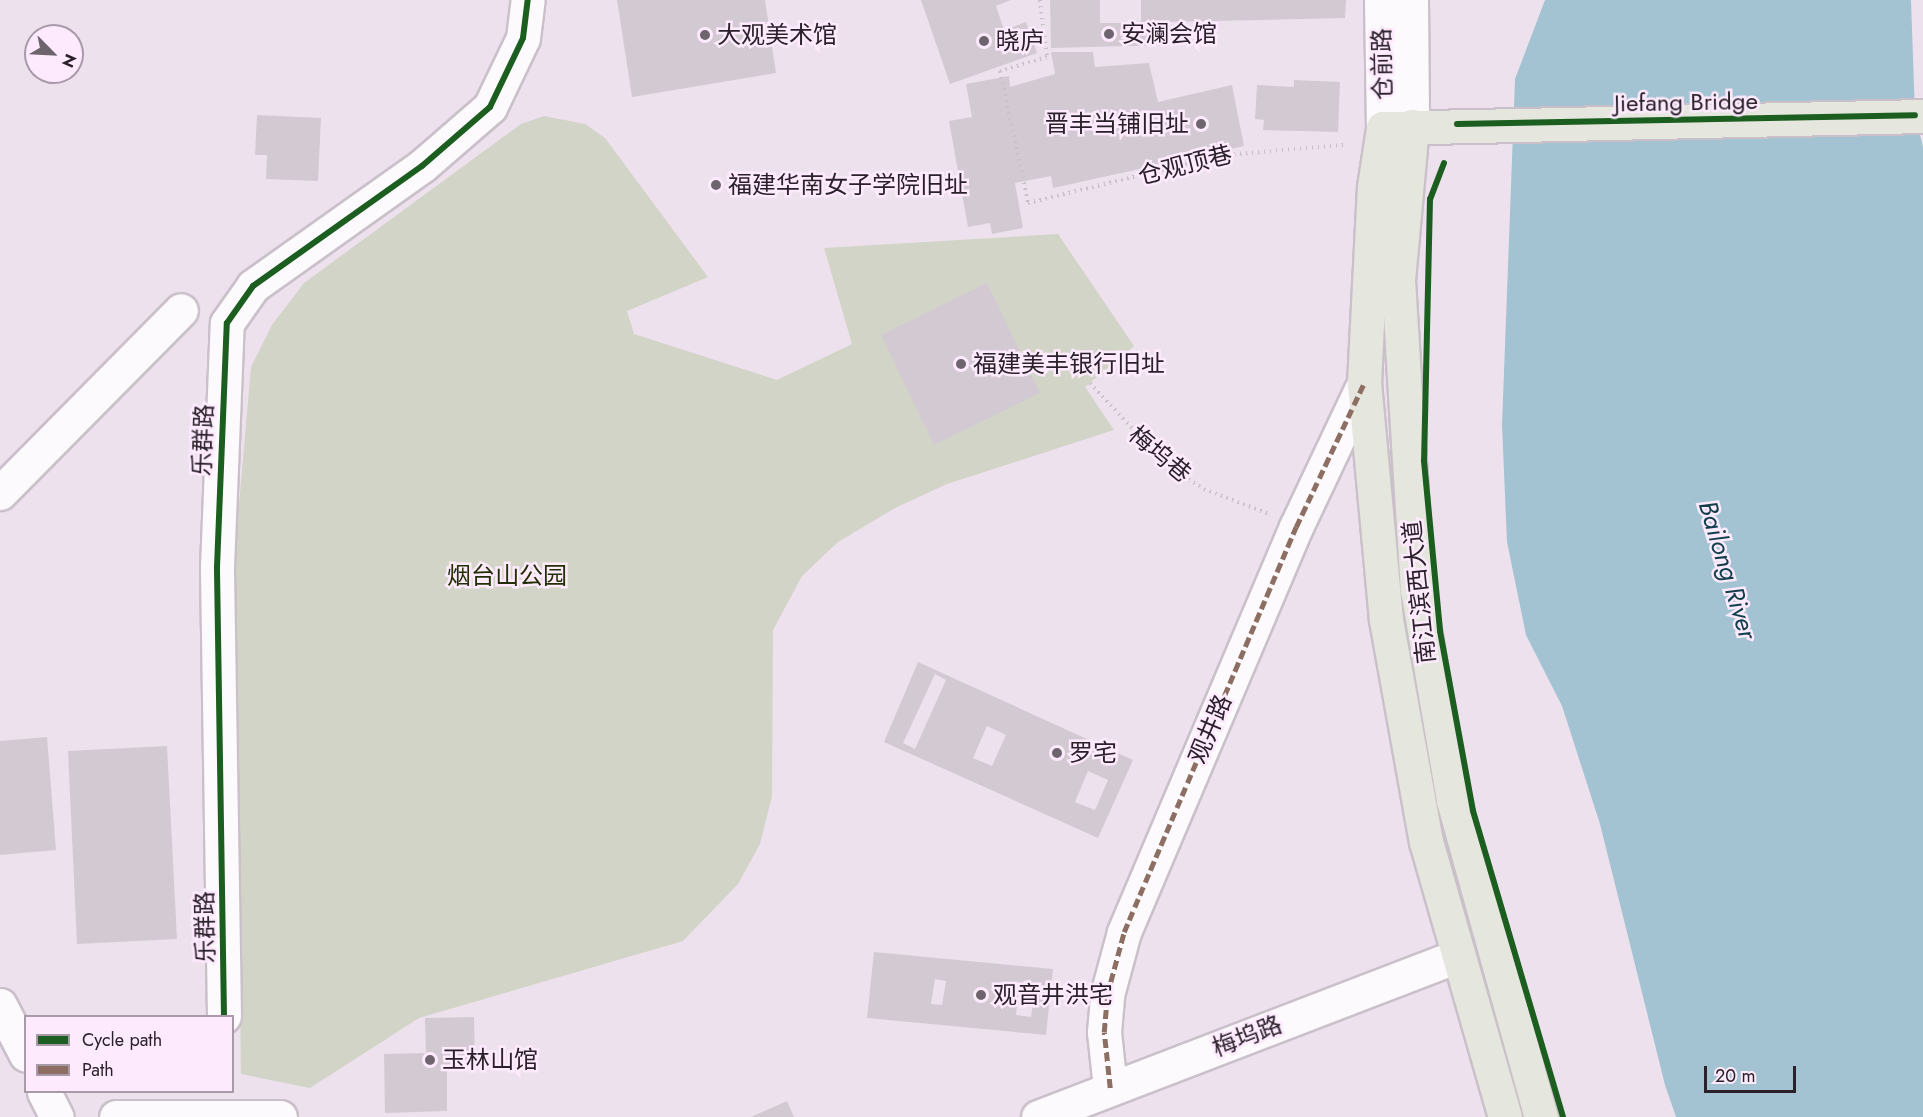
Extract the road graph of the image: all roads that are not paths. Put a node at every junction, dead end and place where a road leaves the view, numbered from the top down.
1 (528, 0) edge
2 (1381, 0) edge
3 (1411, 0) edge
4 (1919, 115) edge
5 (1397, 127) junction
6 (181, 310) dead end
7 (1364, 383) junction
8 (0, 493) edge
9 (1457, 956) junction
10 (0, 1005) edge
11 (224, 1015) edge
12 (24, 1051) edge
13 (1110, 1088) junction
14 (45, 1093) edge
15 (226, 1102) edge
16 (1070, 1110) edge
17 (57, 1117) edge
18 (116, 1117) edge
19 (280, 1117) edge
20 (1038, 1117) edge
21 (1505, 1117) edge
22 (1541, 1117) edge

1 - 11 street, 乐群路
2 - 5 street, 仓前路
3 - 5 street, 仓前路
4 - 5 main road, Jiefang Bridge
5 - 7 main road, 南江滨西大道
5 - 22 main road, 南江滨西大道
6 - 8 street
7 - 9 main road, 南江滨西大道
7 - 13 street, 观井路
9 - 13 street, 梅坞路
9 - 21 main road, 南江滨西大道
10 - 12 street
13 - 16 street, 梅坞路
14 - 17 street
15 - 18 street
15 - 19 street
16 - 20 street, 梅坞路

